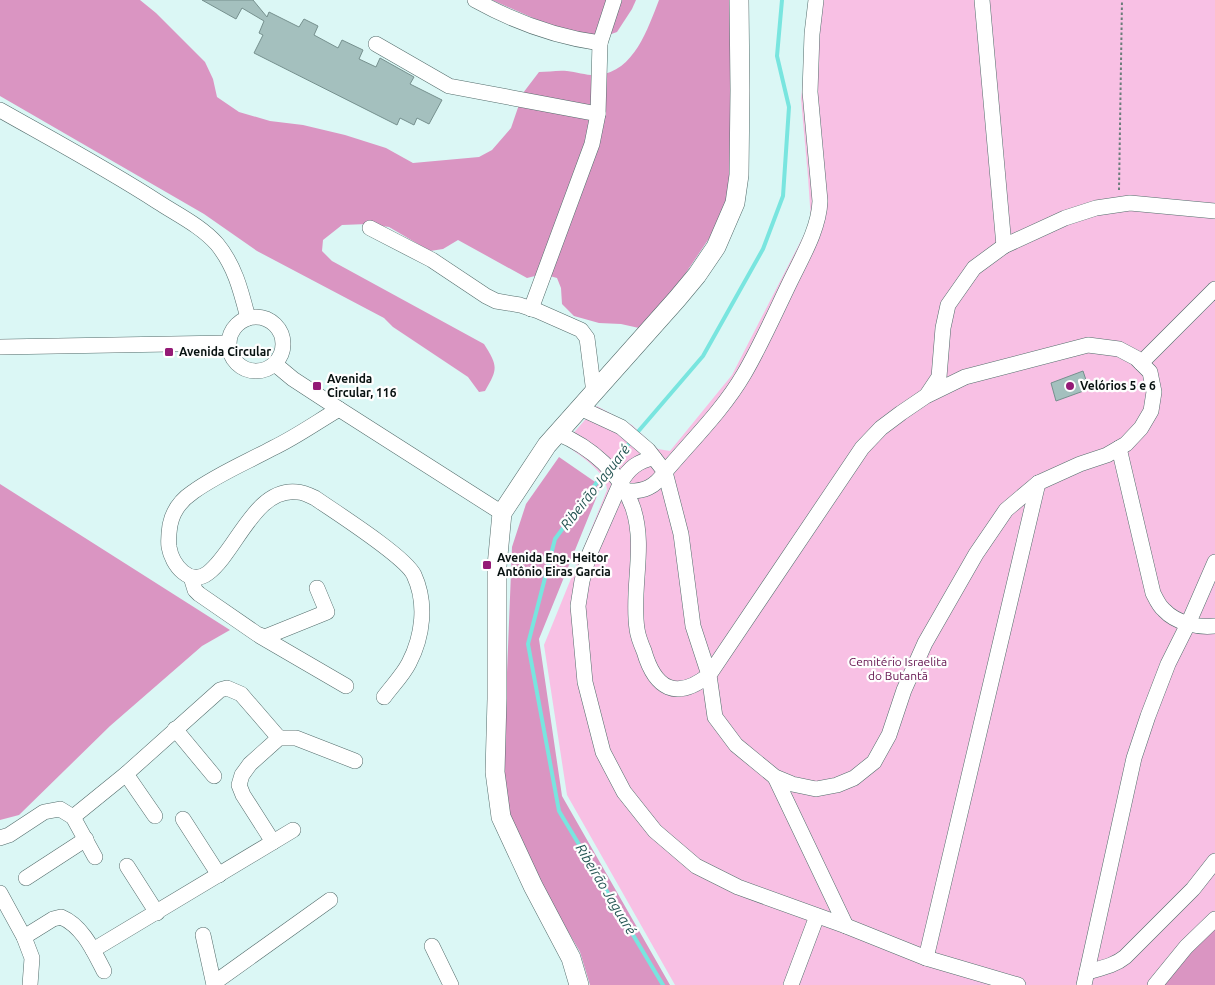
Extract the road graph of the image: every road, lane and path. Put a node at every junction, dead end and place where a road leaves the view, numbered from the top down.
1 (475, 0) edge
2 (614, 0) edge
3 (739, 0) edge
4 (816, 0) edge
5 (982, 0) edge
6 (1122, 0) edge
7 (600, 43) junction
8 (376, 44) dead end
9 (0, 110) edge
10 (598, 114) junction
11 (1119, 205) junction
12 (1215, 211) edge
13 (370, 228) dead end
14 (1004, 246) junction
15 (1215, 289) edge
16 (531, 309) junction
17 (248, 318) junction
18 (228, 343) junction
19 (0, 346) edge
20 (1141, 363) junction
21 (275, 364) junction
22 (594, 393) junction
23 (926, 396) junction
24 (580, 408) junction
25 (338, 409) junction
26 (558, 433) junction
27 (1119, 448) junction
28 (651, 454) junction
29 (664, 472) junction
30 (620, 482) junction
31 (1038, 483) junction
32 (502, 513) junction
33 (1215, 562) edge
34 (191, 577) junction
35 (317, 588) dead end
36 (1188, 624) junction
37 (1215, 626) edge
38 (260, 636) junction
39 (709, 675) junction
40 (346, 686) dead end
41 (384, 697) dead end
42 (175, 730) junction
43 (279, 738) junction
44 (355, 760) dead end
45 (126, 774) junction
46 (214, 776) dead end
47 (775, 778) junction
48 (155, 816) dead end
49 (73, 817) junction
50 (183, 819) dead end
51 (293, 830) dead end
52 (0, 838) edge
53 (86, 840) junction
54 (272, 842) junction
55 (95, 857) dead end
56 (1215, 861) edge
57 (127, 866) dead end
58 (219, 875) junction
59 (26, 878) dead end
60 (0, 893) edge
61 (330, 900) dead end
62 (157, 913) junction
63 (817, 916) junction
64 (1215, 918) edge
65 (846, 926) junction
66 (202, 935) dead end
67 (24, 937) junction
68 (432, 946) dead end
69 (93, 950) junction
70 (926, 958) junction
71 (104, 971) dead end
72 (1085, 978) edge
73 (214, 984) edge
74 (30, 985) edge
75 (451, 985) edge
76 (579, 985) edge
77 (791, 985) edge
78 (1018, 985) edge
79 (1155, 985) edge

1 - 7 street
2 - 7 street
3 - 22 main road
4 - 29 street
5 - 14 street
6 - 11 path
7 - 10 street
8 - 10 street
9 - 17 street
10 - 16 street
11 - 12 street
11 - 14 street
13 - 16 street
14 - 23 street
15 - 20 street
16 - 22 street
17 - 18 street
17 - 21 street
18 - 19 street
18 - 21 street
20 - 23 street
20 - 27 street
21 - 25 street
22 - 24 main road
23 - 39 street
24 - 26 main road
24 - 28 street
25 - 32 street
25 - 34 street
26 - 30 street
26 - 32 main road
27 - 31 street
27 - 36 street
28 - 29 street
28 - 30 street
29 - 30 street
29 - 39 street
30 - 39 street
30 - 63 street
31 - 47 street
31 - 70 street
32 - 76 main road
33 - 36 street
34 - 38 street
34 - 41 street
35 - 38 street
36 - 37 street
36 - 72 street
38 - 40 street
39 - 47 street
42 - 43 street
42 - 45 street
42 - 46 street
43 - 44 street
43 - 54 street
45 - 48 street
45 - 49 street
47 - 65 street
49 - 52 street
49 - 53 street
50 - 58 street
51 - 54 street
53 - 55 street
53 - 59 street
54 - 58 street
56 - 72 street
57 - 62 street
58 - 62 street
60 - 67 street
61 - 73 street
62 - 69 street
63 - 65 street
63 - 77 street
64 - 79 street
65 - 70 street
66 - 73 street
67 - 69 street
67 - 74 street
68 - 75 street
69 - 71 street
70 - 78 street

